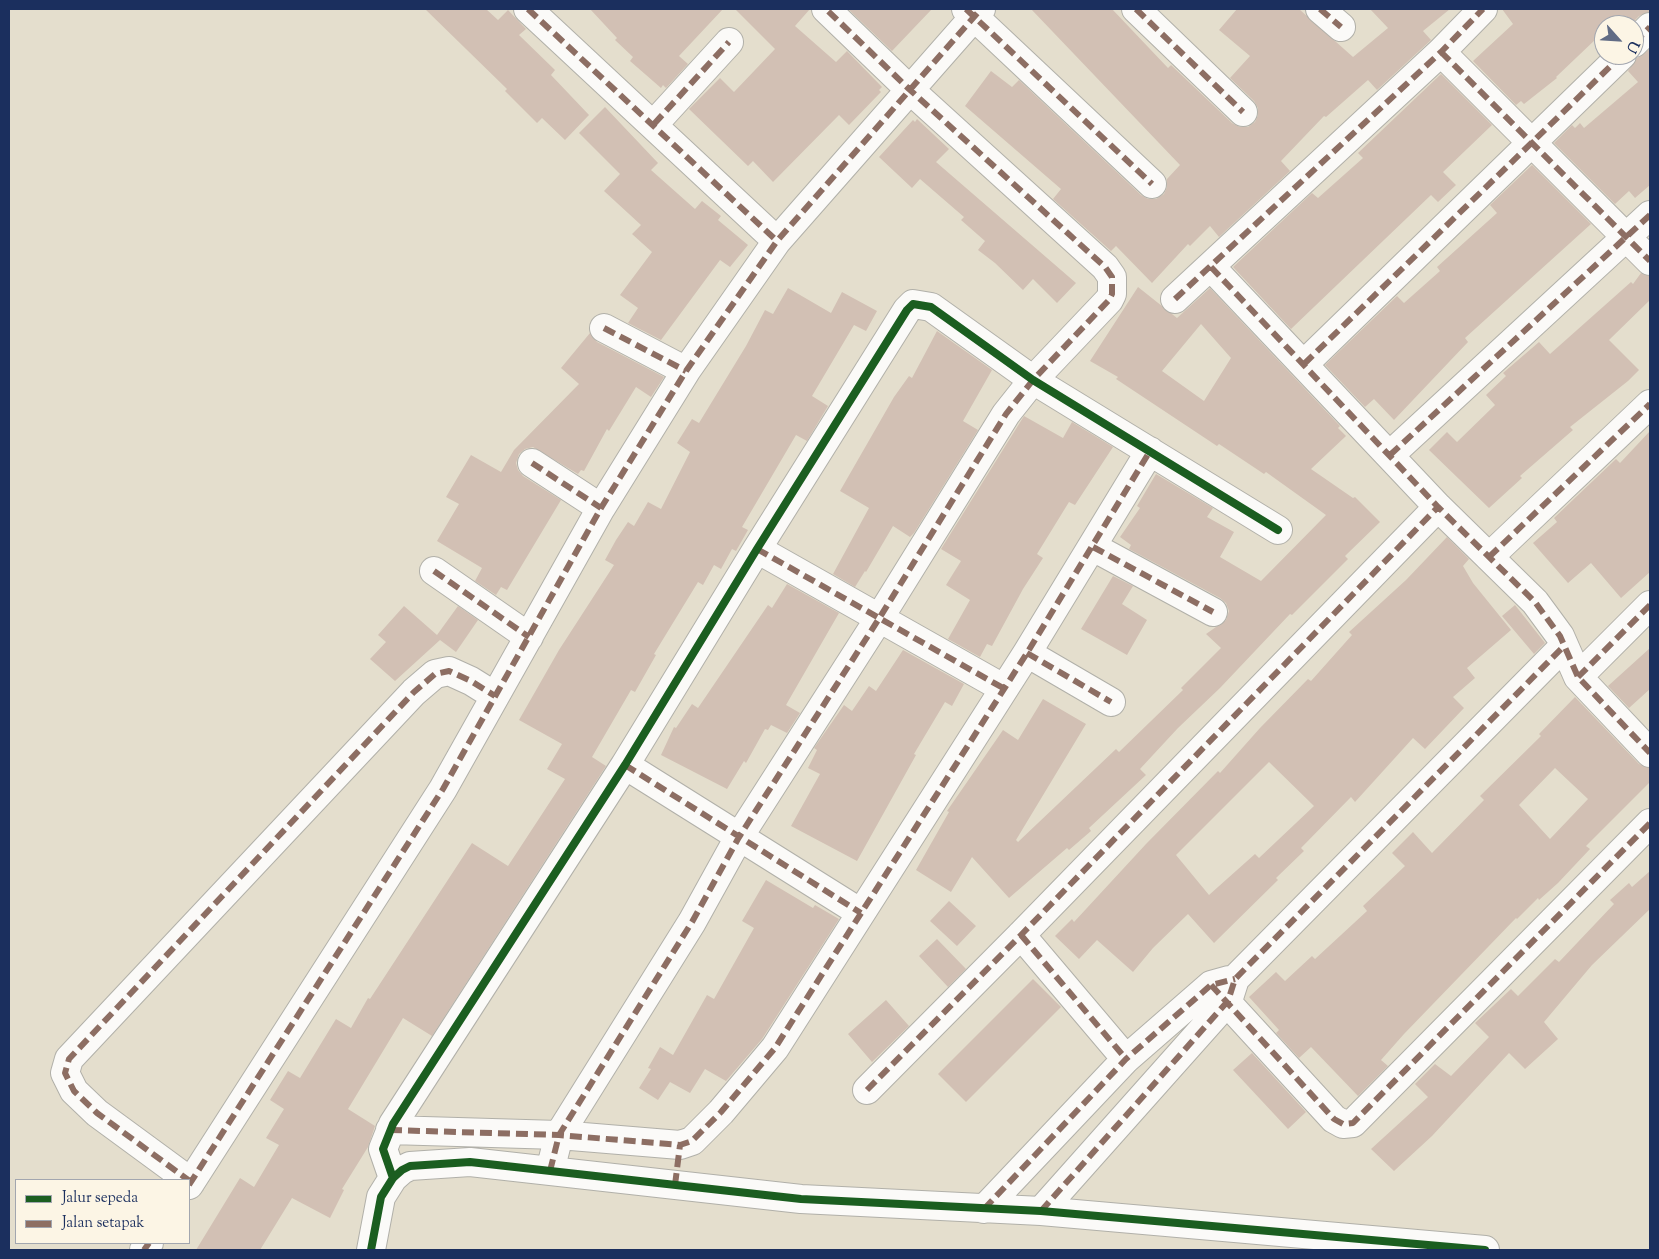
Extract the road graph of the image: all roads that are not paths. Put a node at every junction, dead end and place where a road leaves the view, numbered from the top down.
1 (529, 9) edge
2 (826, 9) edge
3 (1136, 9) edge
4 (1320, 9) edge
5 (1483, 9) edge
6 (974, 11) edge
7 (1340, 27) dead end
8 (729, 42) dead end
9 (1441, 52) junction
10 (1612, 65) edge
11 (909, 89) junction
12 (1243, 112) dead end
13 (654, 124) junction
14 (1532, 143) junction
15 (1152, 184) dead end
16 (1650, 215) edge
17 (1627, 238) junction
18 (777, 241) junction
19 (1650, 261) edge
20 (1211, 267) junction
21 (1175, 299) dead end
22 (604, 328) dead end
23 (1304, 364) junction
24 (686, 371) junction
25 (1033, 380) junction
26 (1650, 404) edge
27 (1150, 451) junction
28 (1390, 455) junction
29 (532, 463) dead end
30 (1438, 507) junction
31 (601, 508) junction
32 (1278, 530) dead end
33 (1094, 547) junction
34 (758, 549) junction
35 (1489, 557) junction
36 (434, 571) dead end
37 (1650, 605) edge
38 (1213, 612) dead end
39 (880, 617) junction
40 (529, 637) junction
41 (1563, 647) junction
42 (1027, 653) junction
43 (1578, 677) junction
44 (1003, 688) junction
45 (494, 696) junction
46 (1111, 702) dead end
47 (1650, 753) edge
48 (625, 766) junction
49 (1650, 823) edge
50 (739, 837) junction
51 (861, 913) junction
52 (1021, 934) junction
53 (1225, 988) junction
54 (1126, 1059) junction
55 (867, 1090) dead end
56 (390, 1130) junction
57 (559, 1135) junction
58 (680, 1145) junction
59 (550, 1171) junction
60 (392, 1178) junction
61 (185, 1179) edge
62 (190, 1183) edge
63 (675, 1185) junction
64 (984, 1209) junction
65 (1041, 1210) junction
66 (371, 1250) edge
67 (1485, 1250) edge

1 - 13 street
2 - 11 street
3 - 12 street
4 - 7 street
5 - 9 street
6 - 11 street
6 - 15 street
8 - 13 street
9 - 14 street
9 - 20 street
10 - 14 street
11 - 18 street
11 - 25 street
13 - 18 street
14 - 17 street
14 - 23 street
16 - 17 street
17 - 19 street
17 - 28 street
18 - 24 street
20 - 21 street
20 - 23 street
22 - 24 street
23 - 28 street
24 - 31 street
25 - 27 street
25 - 34 street
25 - 39 street
26 - 35 street
27 - 32 street
27 - 33 street
28 - 30 street
29 - 31 street
30 - 35 street
30 - 52 street
31 - 40 street
33 - 38 street
33 - 42 street
34 - 39 street
34 - 48 street
35 - 41 street
36 - 40 street
37 - 43 street
39 - 44 street
39 - 50 street
40 - 45 street
41 - 43 street
41 - 53 street
42 - 44 street
42 - 46 street
43 - 47 street
44 - 51 street
45 - 61 street
45 - 62 street
48 - 50 street
48 - 56 street
49 - 53 street
50 - 51 street
50 - 57 street
51 - 58 street
52 - 54 street
52 - 55 street
53 - 54 street
53 - 65 street
54 - 64 street
56 - 57 street
56 - 60 street
57 - 58 street
57 - 59 street
58 - 63 street
59 - 60 street
59 - 63 street
60 - 66 street
63 - 64 street
64 - 65 street
65 - 67 street

